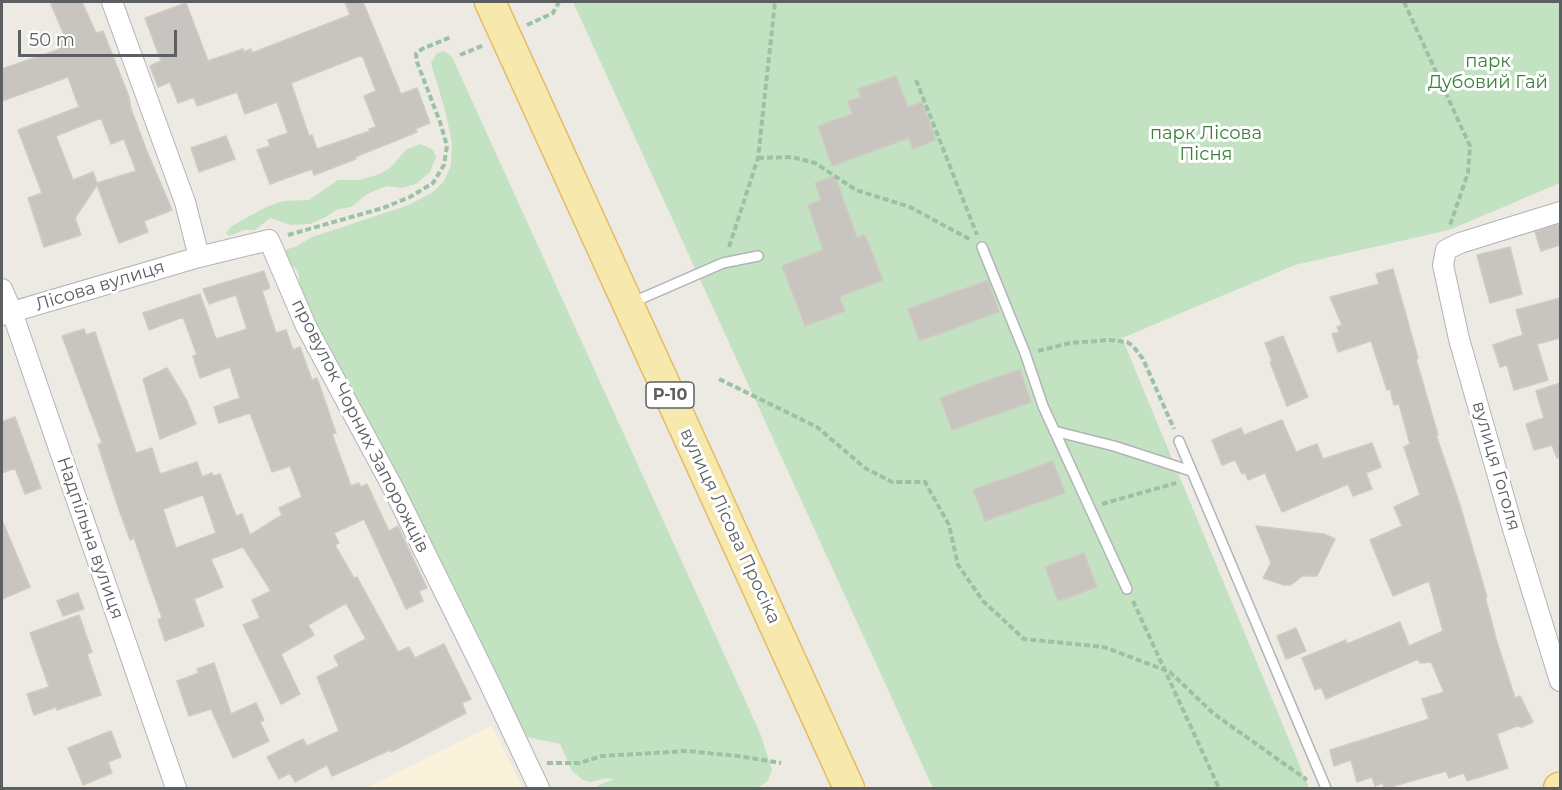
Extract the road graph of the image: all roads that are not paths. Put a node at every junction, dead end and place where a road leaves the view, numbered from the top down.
1 (112, 2) edge
2 (490, 2) edge
3 (1560, 212) edge
4 (982, 247) road end
5 (758, 256) dead end
6 (199, 257) junction
7 (2, 289) edge
8 (628, 304) junction
9 (7, 313) edge
10 (1054, 430) junction
11 (1179, 441) road end
12 (1192, 474) junction
13 (1127, 589) road end
14 (1560, 681) edge
15 (176, 789) edge
16 (539, 789) edge
17 (849, 789) edge
18 (1326, 789) edge

1 - 6 street
2 - 8 main road, вулиця Лісова Просіка / Р-10
3 - 14 street, вулиця Гоголя
4 - 10 lane
5 - 8 lane
6 - 9 street, Лісова вулиця
6 - 16 street, провулок Чорних Запорожців
7 - 9 street, Надпільна вулиця
8 - 17 main road, вулиця Лісова Просіка / Р-10
9 - 15 street, Надпільна вулиця
10 - 12 lane
10 - 13 lane
11 - 12 lane
12 - 18 lane

